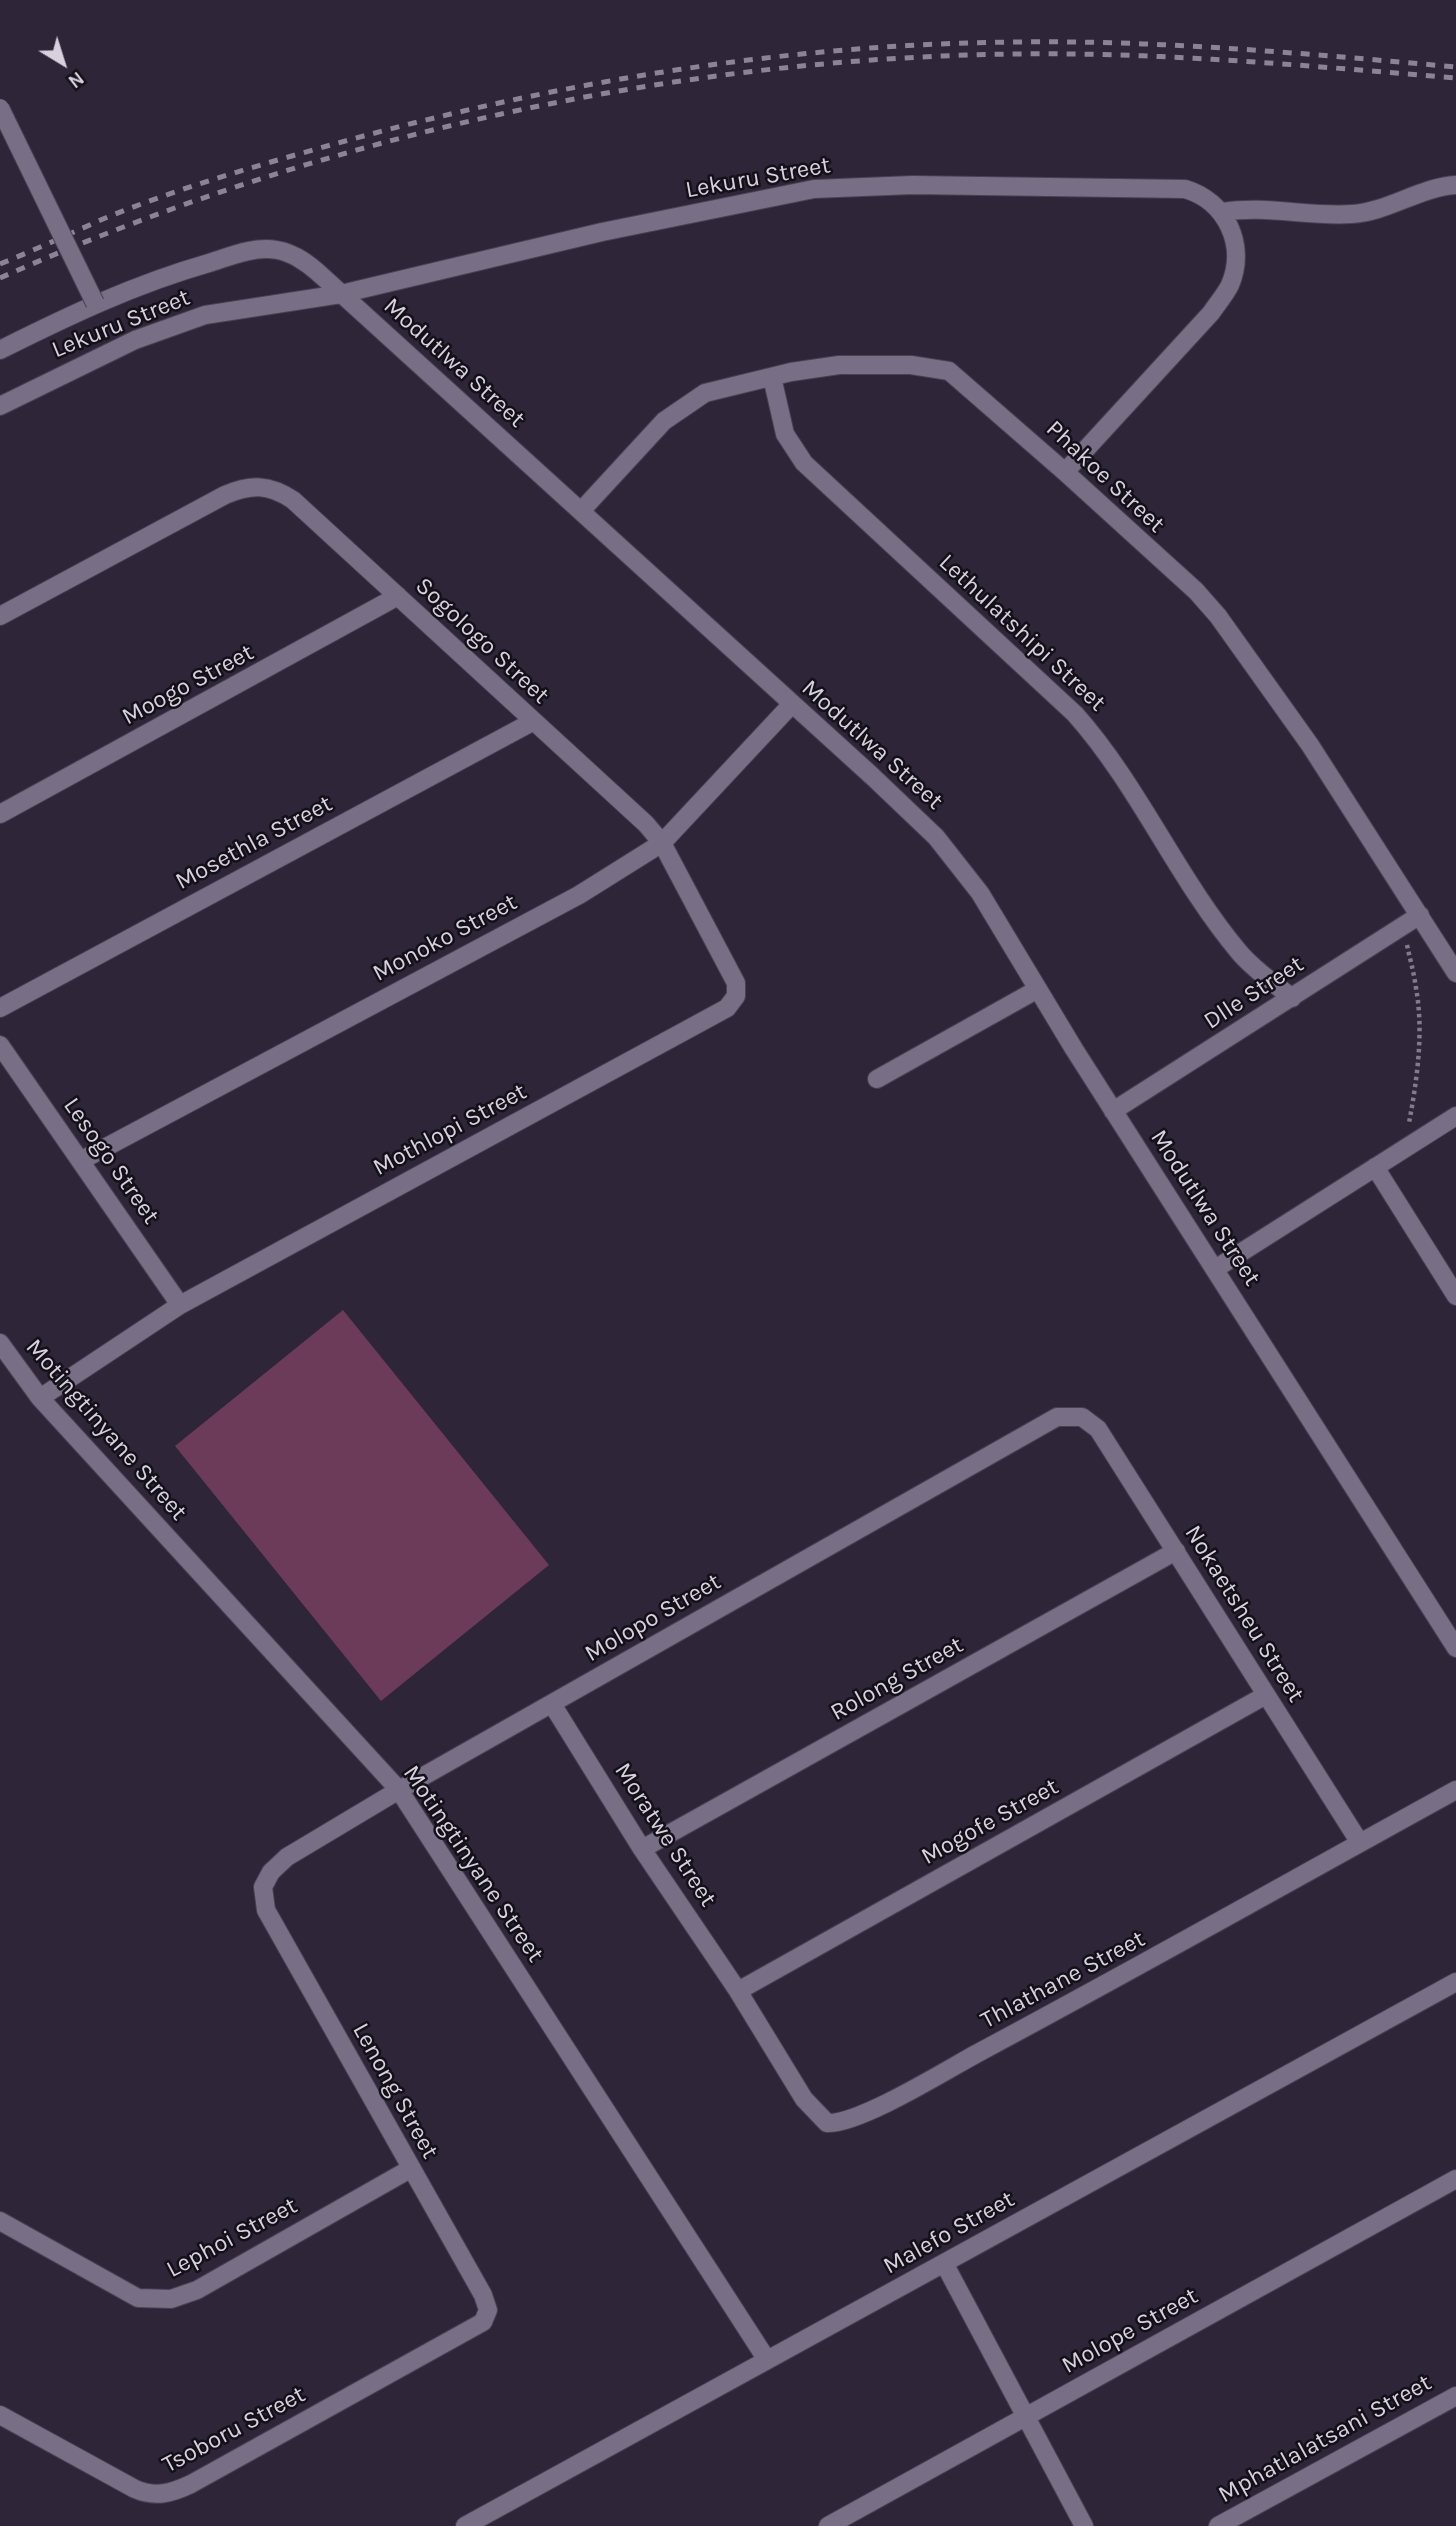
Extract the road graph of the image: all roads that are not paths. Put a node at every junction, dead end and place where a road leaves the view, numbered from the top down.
1 (0, 108) edge
2 (1456, 185) edge
3 (1223, 212) junction
4 (341, 294) junction
5 (95, 303) junction
6 (0, 350) edge
7 (772, 377) junction
8 (0, 406) edge
9 (1065, 472) junction
10 (581, 510) junction
11 (398, 596) junction
12 (0, 616) edge
13 (791, 705) junction
14 (532, 722) junction
15 (0, 814) edge
16 (662, 843) junction
17 (1420, 915) junction
18 (1456, 973) edge
19 (1038, 989) junction
20 (1292, 998) junction
21 (0, 1008) edge
22 (0, 1045) edge
23 (877, 1079) dead end
24 (1113, 1111) junction
25 (1456, 1116) edge
26 (82, 1160) junction
27 (1375, 1167) junction
28 (1215, 1269) junction
29 (1456, 1296) edge
30 (180, 1305) junction
31 (0, 1343) edge
32 (40, 1398) junction
33 (1082, 1417) joint
34 (1176, 1551) junction
35 (1456, 1648) edge
36 (1266, 1695) junction
37 (552, 1704) junction
38 (399, 1790) junction
39 (1456, 1790) edge
40 (1360, 1843) junction
41 (642, 1849) junction
42 (263, 1887) joint
43 (1456, 1982) edge
44 (738, 1992) junction
45 (410, 2169) junction
46 (1456, 2179) edge
47 (0, 2221) edge
48 (944, 2263) junction
49 (485, 2318) joint
50 (767, 2360) junction
51 (1456, 2396) edge
52 (0, 2415) edge
53 (1026, 2416) junction
54 (465, 2526) edge
55 (828, 2526) edge
56 (1084, 2526) edge
57 (1218, 2526) edge

1 - 5 street, bridge
2 - 3 street
3 - 4 street, Lekuru Street
3 - 9 street
4 - 5 street, Modutlwa Street
4 - 8 street, Lekuru Street
4 - 10 street, Modutlwa Street
5 - 6 street, Modutlwa Street
7 - 9 street, Phakoe Street
7 - 10 street, Phakoe Street
7 - 20 street, Lethulatshipi Street
9 - 17 street, Phakoe Street
10 - 13 street, Modutlwa Street
11 - 12 street, Sogologo Street
11 - 14 street, Sogologo Street
11 - 15 street, Moogo Street
13 - 16 street, Monoko Street
13 - 19 street, Modutlwa Street
14 - 16 street, Sogologo Street
14 - 21 street, Mosethla Street
16 - 26 street, Monoko Street
16 - 30 street, Mothlopi Street
17 - 18 street, Phakoe Street
17 - 20 street, Dlle Street
19 - 23 street
19 - 24 street, Modutlwa Street
20 - 24 street, Dlle Street
22 - 26 street, Lesogo Street
24 - 28 street, Modutlwa Street
25 - 27 street
26 - 30 street, Lesogo Street
27 - 28 street
27 - 29 street
28 - 35 street, Modutlwa Street
30 - 32 street, Mothlopi Street
31 - 32 street, Motingtinyane Street
32 - 38 street, Motingtinyane Street
33 - 34 street, Nokaetsheu Street
33 - 37 street, Molopo Street
34 - 36 street, Nokaetsheu Street
34 - 41 street, Rolong Street
36 - 40 street, Nokaetsheu Street
36 - 44 street, Mogofe Street
37 - 38 street, Molopo Street
37 - 41 street, Moratwe Street
38 - 42 street, Molopo Street
38 - 50 street, Motingtinyane Street
39 - 40 street, Thlathane Street
40 - 44 street, Thlathane Street
41 - 44 street, Moratwe Street
42 - 45 street, Lenong Street
43 - 48 street, Malefo Street
45 - 47 street, Lephoi Street
45 - 49 street, Lenong Street
46 - 53 street, Molope Street
48 - 50 street, Malefo Street
48 - 53 street
49 - 52 street, Tsoboru Street
50 - 54 street, Malefo Street
51 - 57 street, Mphatlalatsani Street
53 - 55 street, Molope Street
53 - 56 street

